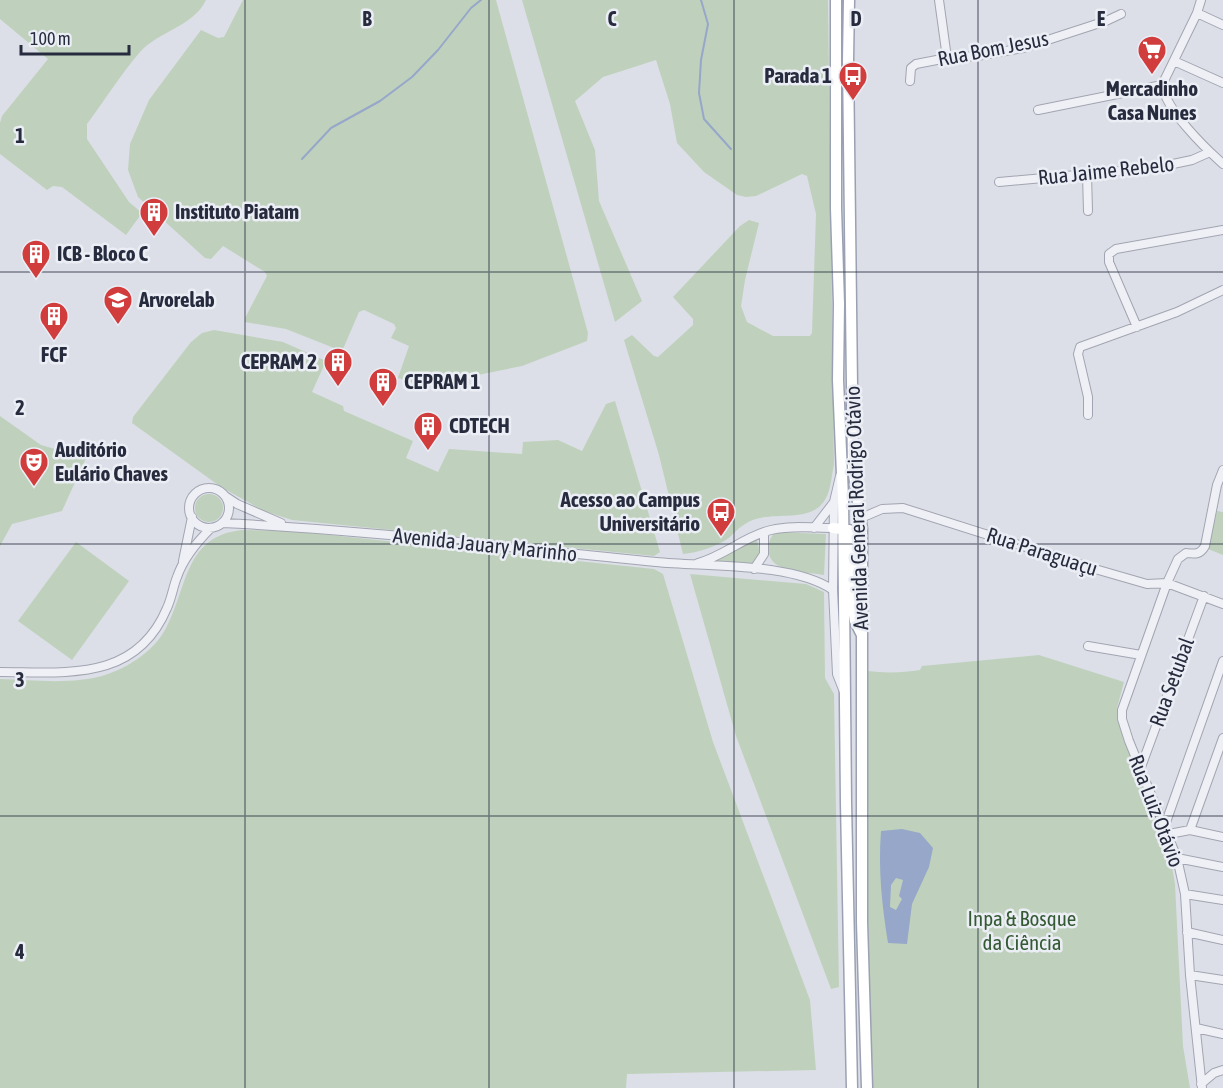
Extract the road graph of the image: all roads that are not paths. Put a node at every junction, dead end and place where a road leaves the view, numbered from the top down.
1 (836, 0) edge
2 (849, 0) edge
3 (1201, 0) edge
4 (942, 1) edge
5 (1197, 13) junction
6 (1122, 14) dead end
7 (1223, 25) edge
8 (947, 58) junction
9 (1174, 62) junction
10 (910, 81) dead end
11 (1223, 83) edge
12 (1162, 85) junction
13 (1038, 110) dead end
14 (1210, 152) junction
15 (1223, 164) edge
16 (1087, 175) junction
17 (999, 182) dead end
18 (1088, 210) dead end
19 (1223, 230) edge
20 (1223, 291) edge
21 (1137, 327) junction
22 (1088, 415) dead end
23 (842, 467) junction
24 (1223, 470) edge
25 (224, 495) junction
26 (834, 502) junction
27 (192, 517) junction
28 (861, 518) junction
29 (222, 523) junction
30 (290, 526) junction
31 (211, 528) junction
32 (814, 528) junction
33 (838, 529) junction
34 (764, 532) junction
35 (764, 554) junction
36 (183, 562) junction
37 (679, 565) junction
38 (754, 569) junction
39 (772, 571) junction
40 (1167, 583) junction
41 (833, 590) junction
42 (1204, 596) junction
43 (1223, 604) edge
44 (862, 635) junction
45 (1088, 646) dead end
46 (1141, 655) junction
47 (1223, 661) edge
48 (0, 672) edge
49 (846, 697) junction
50 (1223, 738) edge
51 (1141, 767) junction
52 (1165, 825) junction
53 (1190, 830) junction
54 (1169, 834) junction
55 (1223, 837) edge
56 (1177, 858) junction
57 (1223, 867) edge
58 (1185, 894) junction
59 (1223, 900) edge
60 (1187, 932) junction
61 (1223, 940) edge
62 (1190, 975) junction
63 (1223, 980) edge
64 (1196, 1028) junction
65 (1223, 1034) edge
66 (1223, 1070) edge
67 (1202, 1086) edge
68 (852, 1088) edge
69 (867, 1088) edge

1 - 23 main road, Avenida General Rodrigo Otávio
2 - 28 main road, Avenida General Rodrigo Otávio
3 - 5 street
4 - 8 street
5 - 7 street
5 - 9 street
6 - 8 street, Rua Bom Jesus
8 - 10 street, Rua Bom Jesus
9 - 11 street
9 - 12 street
12 - 13 street
12 - 14 street
14 - 15 street
14 - 16 street, Rua Jaime Rebelo
16 - 17 street, Rua Jaime Rebelo
16 - 18 street
19 - 21 street
20 - 21 street
21 - 22 street
23 - 26 street, Avenida General Rodrigo Otávio
23 - 33 main road, Avenida General Rodrigo Otávio
24 - 40 street, Rua Luiz Otávio
25 - 27 street
25 - 29 street
25 - 30 street, Avenida Jauary Marinho
26 - 32 street
26 - 33 street, Avenida General Rodrigo Otávio
27 - 31 street
27 - 36 street
28 - 40 street, Rua Paraguaçu
28 - 44 main road, Avenida General Rodrigo Otávio
29 - 30 street, Avenida Jauary Marinho
29 - 31 street
30 - 37 street, Avenida Jauary Marinho
31 - 36 street
32 - 33 street, Avenida Jauary Marinho
32 - 34 street, Avenida Jauary Marinho
33 - 41 street, Avenida General Rodrigo Otávio
33 - 44 main road
33 - 49 main road, Avenida General Rodrigo Otávio
34 - 35 street
34 - 37 street, Avenida Jauary Marinho
35 - 38 street
35 - 39 street
36 - 48 street
37 - 38 street, Avenida Jauary Marinho
38 - 39 street, Avenida Jauary Marinho
39 - 41 street, Avenida Jauary Marinho
40 - 42 street, Rua Paraguaçu
40 - 46 street, Rua Luiz Otávio
41 - 49 street, Avenida General Rodrigo Otávio
42 - 43 street, Rua Paraguaçu
42 - 51 street, Rua Setubal
44 - 69 main road, Avenida General Rodrigo Otávio
45 - 46 street
46 - 51 street, Rua Luiz Otávio
47 - 52 street
49 - 68 main road, Avenida General Rodrigo Otávio
50 - 53 street
51 - 52 street, Rua Luiz Otávio
52 - 54 street, Rua Luiz Otávio
53 - 54 street
53 - 55 street
54 - 56 street, Rua Luiz Otávio
56 - 57 street
56 - 58 street, Rua Luiz Otávio
58 - 59 street
58 - 60 street, Rua Luiz Otávio
60 - 61 street
60 - 62 street, Rua Luiz Otávio
62 - 63 street
62 - 64 street, Rua Luiz Otávio
64 - 65 street
64 - 67 street, Rua Luiz Otávio
66 - 67 street

